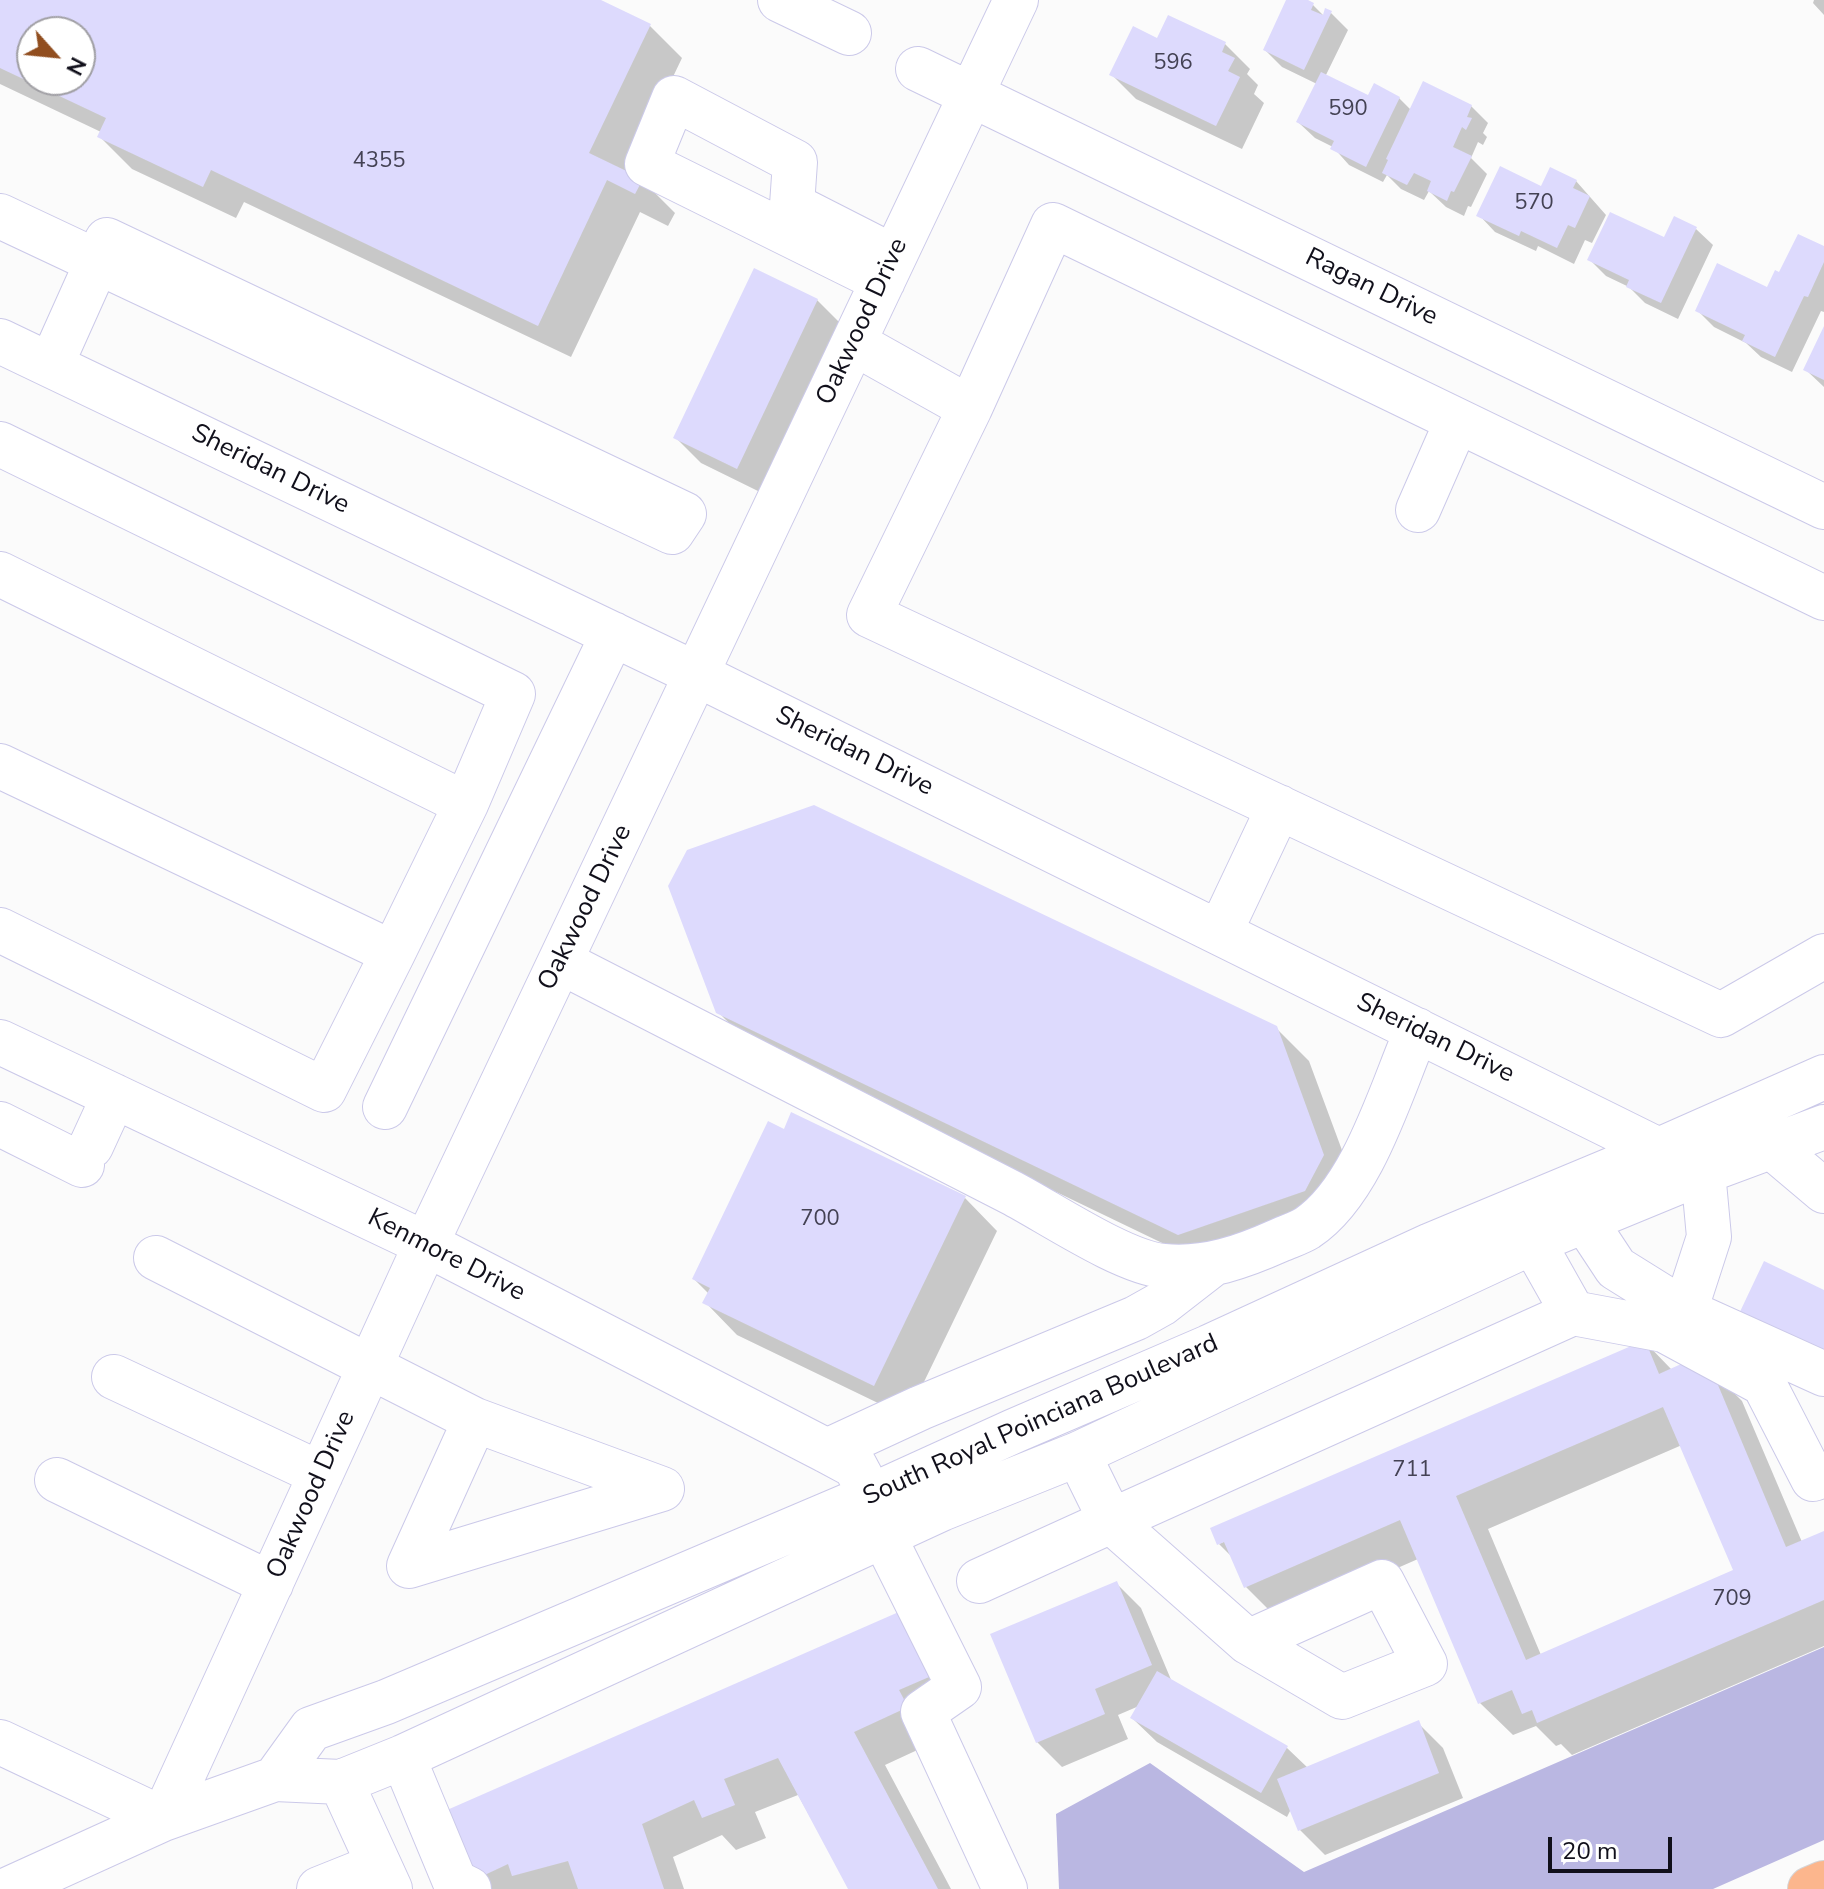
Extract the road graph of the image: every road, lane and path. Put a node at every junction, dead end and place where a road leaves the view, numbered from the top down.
1 (780, 0) edge
2 (1016, 0) edge
3 (849, 33) dead end
4 (918, 69) dead end
5 (970, 95) junction
6 (0, 186) edge
7 (0, 216) edge
8 (102, 251) junction
9 (889, 269) junction
10 (0, 341) edge
11 (854, 343) junction
12 (51, 365) junction
13 (970, 408) junction
14 (1457, 421) junction
15 (0, 444) edge
16 (1824, 507) edge
17 (1418, 510) dead end
18 (0, 574) edge
19 (1824, 598) edge
20 (613, 634) junction
21 (698, 675) junction
22 (0, 766) edge
23 (466, 804) junction
24 (1279, 807) junction
25 (0, 930) edge
26 (1220, 932) junction
27 (393, 953) junction
28 (1824, 956) edge
29 (561, 962) junction
30 (1417, 1030) junction
31 (0, 1042) edge
32 (1824, 1077) edge
33 (114, 1096) junction
34 (385, 1107) dead end
35 (0, 1124) edge
36 (1824, 1127) edge
37 (1773, 1148) junction
38 (1659, 1150) junction
39 (1703, 1172) junction
40 (1824, 1191) edge
41 (1585, 1221) junction
42 (1533, 1242) junction
43 (426, 1244) junction
44 (156, 1258) dead end
45 (1210, 1266) junction
46 (1685, 1311) junction
47 (1573, 1313) junction
48 (370, 1367) junction
49 (1824, 1374) edge
50 (114, 1377) dead end
51 (1776, 1405) junction
52 (475, 1420) junction
53 (1824, 1427) edge
54 (827, 1451) junction
55 (1078, 1454) junction
56 (321, 1474) junction
57 (1824, 1475) edge
58 (57, 1480) dead end
59 (878, 1516) junction
60 (1111, 1521) junction
61 (979, 1581) dead end
62 (271, 1584) junction
63 (1248, 1642) dead end
64 (0, 1742) edge
65 (403, 1757) junction
66 (275, 1779) junction
67 (341, 1782) junction
68 (163, 1819) junction
69 (82, 1874) edge
70 (385, 1877) edge
71 (1824, 1883) edge
72 (9, 1889) edge
73 (319, 1889) edge
74 (469, 1889) edge
75 (1005, 1889) edge
76 (1810, 1889) edge

1 - 3 street
2 - 5 street, Oakwood Drive
4 - 5 street, Ragan Drive
5 - 9 street, Oakwood Drive
5 - 16 street, Ragan Drive
6 - 8 street
7 - 8 street
8 - 8 street
8 - 12 street
9 - 9 street
9 - 11 street, Oakwood Drive
10 - 12 street, Sheridan Drive
11 - 13 street
11 - 21 street, Oakwood Drive
12 - 20 street, Sheridan Drive
13 - 14 street
13 - 24 street
14 - 17 street
14 - 19 street
15 - 23 street
18 - 23 street
20 - 21 street, Sheridan Drive
20 - 34 street
21 - 26 street, Sheridan Drive
21 - 29 street, Oakwood Drive
22 - 27 street
23 - 27 street
24 - 26 street
24 - 28 street
25 - 27 street
26 - 30 street, Sheridan Drive
29 - 43 street, Oakwood Drive
29 - 45 street
30 - 38 street, Sheridan Drive
30 - 45 street
31 - 33 street, Kenmore Drive
32 - 38 street, South Royal Poinciana Boulevard
33 - 35 street
33 - 43 street, Kenmore Drive
36 - 37 street, South Royal Poinciana Boulevard
37 - 39 street, South Royal Poinciana Boulevard
37 - 40 street
38 - 39 street, Sheridan Drive
38 - 59 street, South Royal Poinciana Boulevard
39 - 41 street, South Royal Poinciana Boulevard
39 - 46 street
41 - 42 street, South Royal Poinciana Boulevard
41 - 46 street
42 - 47 street
42 - 55 street, South Royal Poinciana Boulevard
43 - 48 street, Oakwood Drive
43 - 54 street, Kenmore Drive
44 - 48 street
45 - 54 street
46 - 49 street
47 - 51 street
47 - 60 street
48 - 52 street
48 - 56 street, Oakwood Drive
50 - 56 street
51 - 53 street
51 - 57 street
52 - 52 street
54 - 59 street, Kenmore Drive
55 - 59 street, South Royal Poinciana Boulevard
55 - 60 street
56 - 62 street, Oakwood Drive
58 - 62 street
59 - 65 street, South Royal Poinciana Boulevard
59 - 66 street, South Royal Poinciana Boulevard
59 - 75 street, Kenmore Drive
60 - 61 street
60 - 63 street
62 - 68 street, Oakwood Drive
64 - 68 street
65 - 67 street, South Royal Poinciana Boulevard
65 - 74 street
66 - 67 street, South Royal Poinciana Boulevard
66 - 68 street, South Royal Poinciana Boulevard
67 - 70 street
68 - 69 street, South Royal Poinciana Boulevard
69 - 72 street, South Royal Poinciana Boulevard
70 - 73 street
71 - 76 highway

